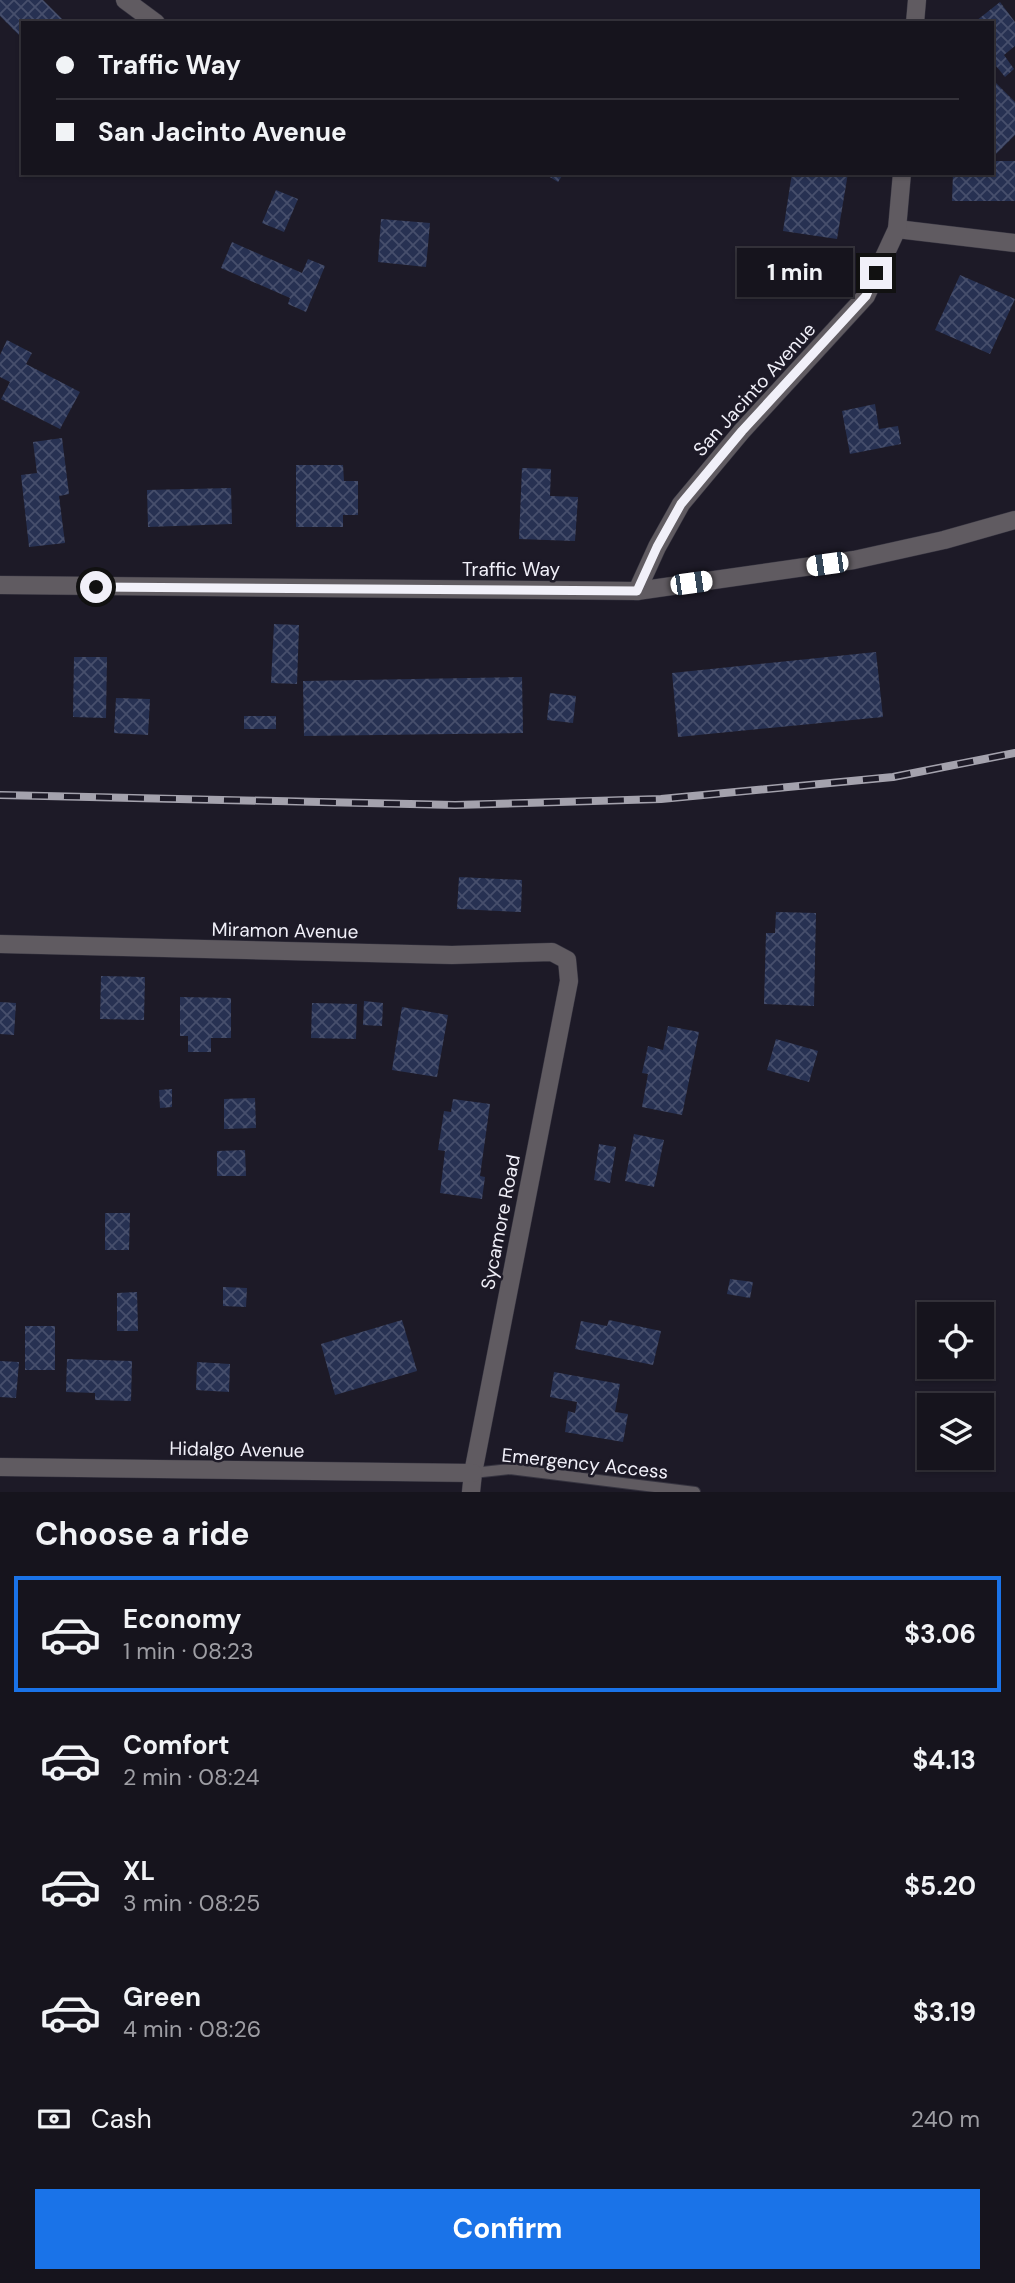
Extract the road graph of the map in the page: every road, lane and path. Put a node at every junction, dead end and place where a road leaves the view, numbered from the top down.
1 (125, 0) edge
2 (917, 0) edge
3 (153, 21) edge
4 (915, 21) edge
5 (902, 175) edge
6 (897, 229) junction
7 (1015, 243) edge
8 (1015, 520) edge
9 (0, 585) edge
10 (637, 591) junction
11 (0, 944) edge
12 (567, 960) joint
13 (0, 1467) edge
14 (472, 1473) junction
15 (471, 1492) edge
16 (695, 1492) edge

1 - 3 street
2 - 4 street
5 - 6 street, San Jacinto Avenue
6 - 7 street
6 - 10 street, San Jacinto Avenue
8 - 10 street, Traffic Way
9 - 10 street, Traffic Way
11 - 12 street, Miramon Avenue
12 - 14 street, Sycamore Road
13 - 14 street, Hidalgo Avenue
14 - 15 street, Sycamore Road
14 - 16 lane, Emergency Access

